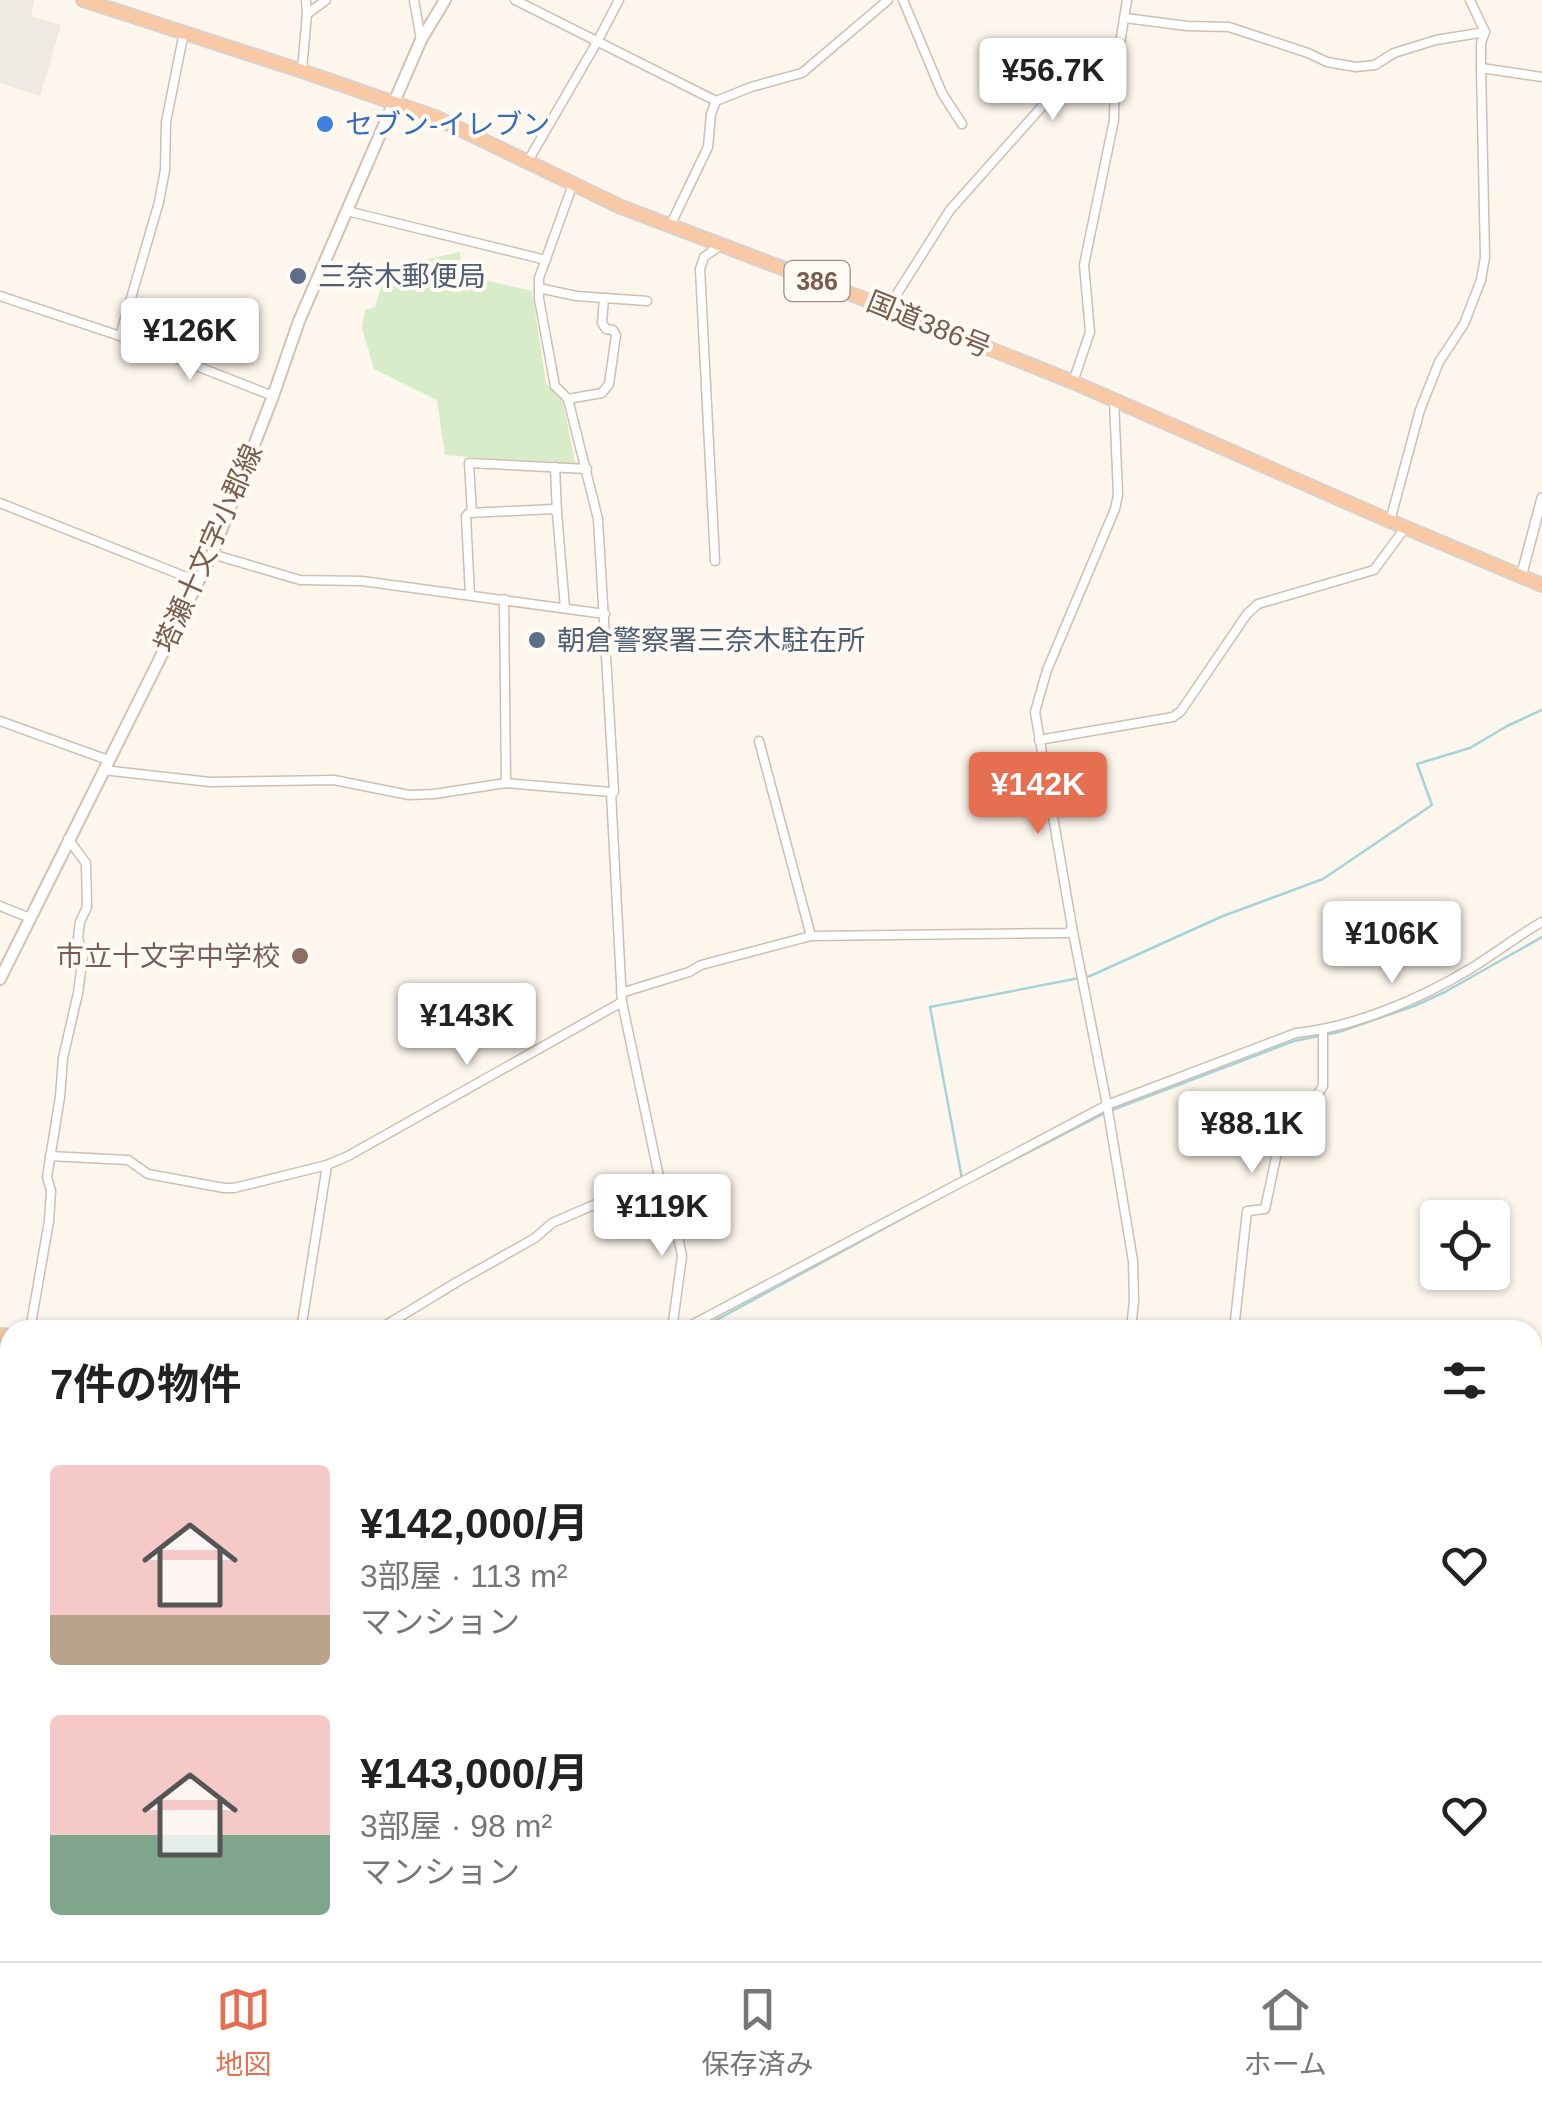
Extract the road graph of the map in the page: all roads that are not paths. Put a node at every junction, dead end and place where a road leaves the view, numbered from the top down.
1 (83, 0) edge
2 (306, 0) edge
3 (326, 0) edge
4 (414, 0) edge
5 (445, 0) edge
6 (515, 0) edge
7 (619, 0) edge
8 (888, 0) edge
9 (903, 0) edge
10 (1126, 0) edge
11 (1470, 0) edge
12 (307, 14) junction
13 (1125, 18) junction
14 (184, 32) junction
15 (1485, 32) junction
16 (421, 40) junction
17 (597, 42) junction
18 (1481, 68) junction
19 (302, 70) junction
20 (1115, 74) junction
21 (1542, 76) edge
22 (716, 101) junction
23 (395, 102) junction
24 (962, 124) dead end
25 (528, 161) junction
26 (573, 184) junction
27 (347, 212) junction
28 (670, 226) junction
29 (721, 246) junction
30 (546, 260) junction
31 (539, 288) junction
32 (0, 296) edge
33 (604, 298) junction
34 (647, 302) dead end
35 (888, 308) junction
36 (120, 336) junction
37 (1073, 382) junction
38 (274, 396) junction
39 (568, 399) junction
40 (1114, 400) junction
41 (555, 468) junction
42 (586, 469) junction
43 (1542, 498) edge
44 (0, 503) edge
45 (472, 513) junction
46 (558, 513) junction
47 (1390, 521) junction
48 (1405, 528) junction
49 (212, 554) junction
50 (715, 561) dead end
51 (1521, 577) junction
52 (199, 582) junction
53 (1542, 585) edge
54 (470, 594) junction
55 (504, 600) junction
56 (565, 608) junction
57 (605, 614) junction
58 (0, 721) edge
59 (1039, 740) junction
60 (759, 741) dead end
61 (105, 765) junction
62 (506, 783) junction
63 (610, 792) junction
64 (68, 839) junction
65 (0, 906) edge
66 (30, 918) junction
67 (1542, 922) edge
68 (1072, 927) junction
69 (811, 936) junction
70 (0, 979) edge
71 (622, 998) junction
72 (1323, 1030) junction
73 (1108, 1105) junction
74 (50, 1156) junction
75 (327, 1165) junction
76 (662, 1186) junction
77 (32, 1320) edge
78 (304, 1320) edge
79 (394, 1320) edge
80 (673, 1320) edge
81 (701, 1320) edge
82 (1132, 1320) edge
83 (1235, 1320) edge

1 - 14 highway, 国道386号 / 386
2 - 12 street
3 - 12 street
4 - 16 street
5 - 16 main road, 塔瀬十文字小郡線
6 - 17 street
7 - 17 street
8 - 22 street
9 - 24 street
10 - 13 street
11 - 15 street
12 - 19 street
13 - 15 street
13 - 20 street
14 - 19 highway, 国道386号 / 386
14 - 36 street
15 - 18 street
16 - 23 main road, 塔瀬十文字小郡線
17 - 22 street
17 - 25 street
18 - 21 street
18 - 47 street
19 - 23 highway, 国道386号 / 386
20 - 35 street
20 - 37 street
22 - 28 street
23 - 25 highway, 国道386号 / 386
23 - 27 main road, 塔瀬十文字小郡線
25 - 26 highway, 国道386号 / 386
26 - 28 highway, 国道386号 / 386
26 - 30 street
27 - 30 street
27 - 38 main road, 塔瀬十文字小郡線
28 - 29 highway, 国道386号 / 386
29 - 35 highway, 国道386号 / 386
29 - 50 street
30 - 31 street
31 - 33 street
31 - 39 street
32 - 36 street
33 - 34 street
33 - 39 street
35 - 37 highway, 国道386号 / 386
36 - 38 street
37 - 40 highway, 国道386号 / 386
38 - 49 main road, 塔瀬十文字小郡線
39 - 42 street
40 - 47 highway, 国道386号 / 386
40 - 59 street
41 - 42 street
41 - 45 street
41 - 46 street
42 - 57 street
43 - 51 street
44 - 52 street
45 - 46 street
45 - 54 street
46 - 56 street
47 - 48 highway, 国道386号 / 386
48 - 51 highway, 国道386号 / 386
48 - 59 street
49 - 52 main road, 塔瀬十文字小郡線
49 - 54 street
51 - 53 highway, 国道386号 / 386
52 - 61 main road, 塔瀬十文字小郡線
54 - 55 street
55 - 56 street
55 - 62 street
56 - 57 street
57 - 63 street
58 - 61 street
59 - 68 street
60 - 69 street
61 - 62 street
61 - 64 main road, 塔瀬十文字小郡線
62 - 63 street
63 - 71 street
64 - 66 main road, 塔瀬十文字小郡線
64 - 74 street
65 - 66 street
66 - 70 main road, 塔瀬十文字小郡線
67 - 72 street
68 - 69 street
68 - 73 street
69 - 71 street
71 - 75 street
71 - 76 street
72 - 73 street
72 - 83 street
73 - 81 street
73 - 82 street
74 - 75 street
74 - 77 street
75 - 78 street
76 - 79 street
76 - 80 street

